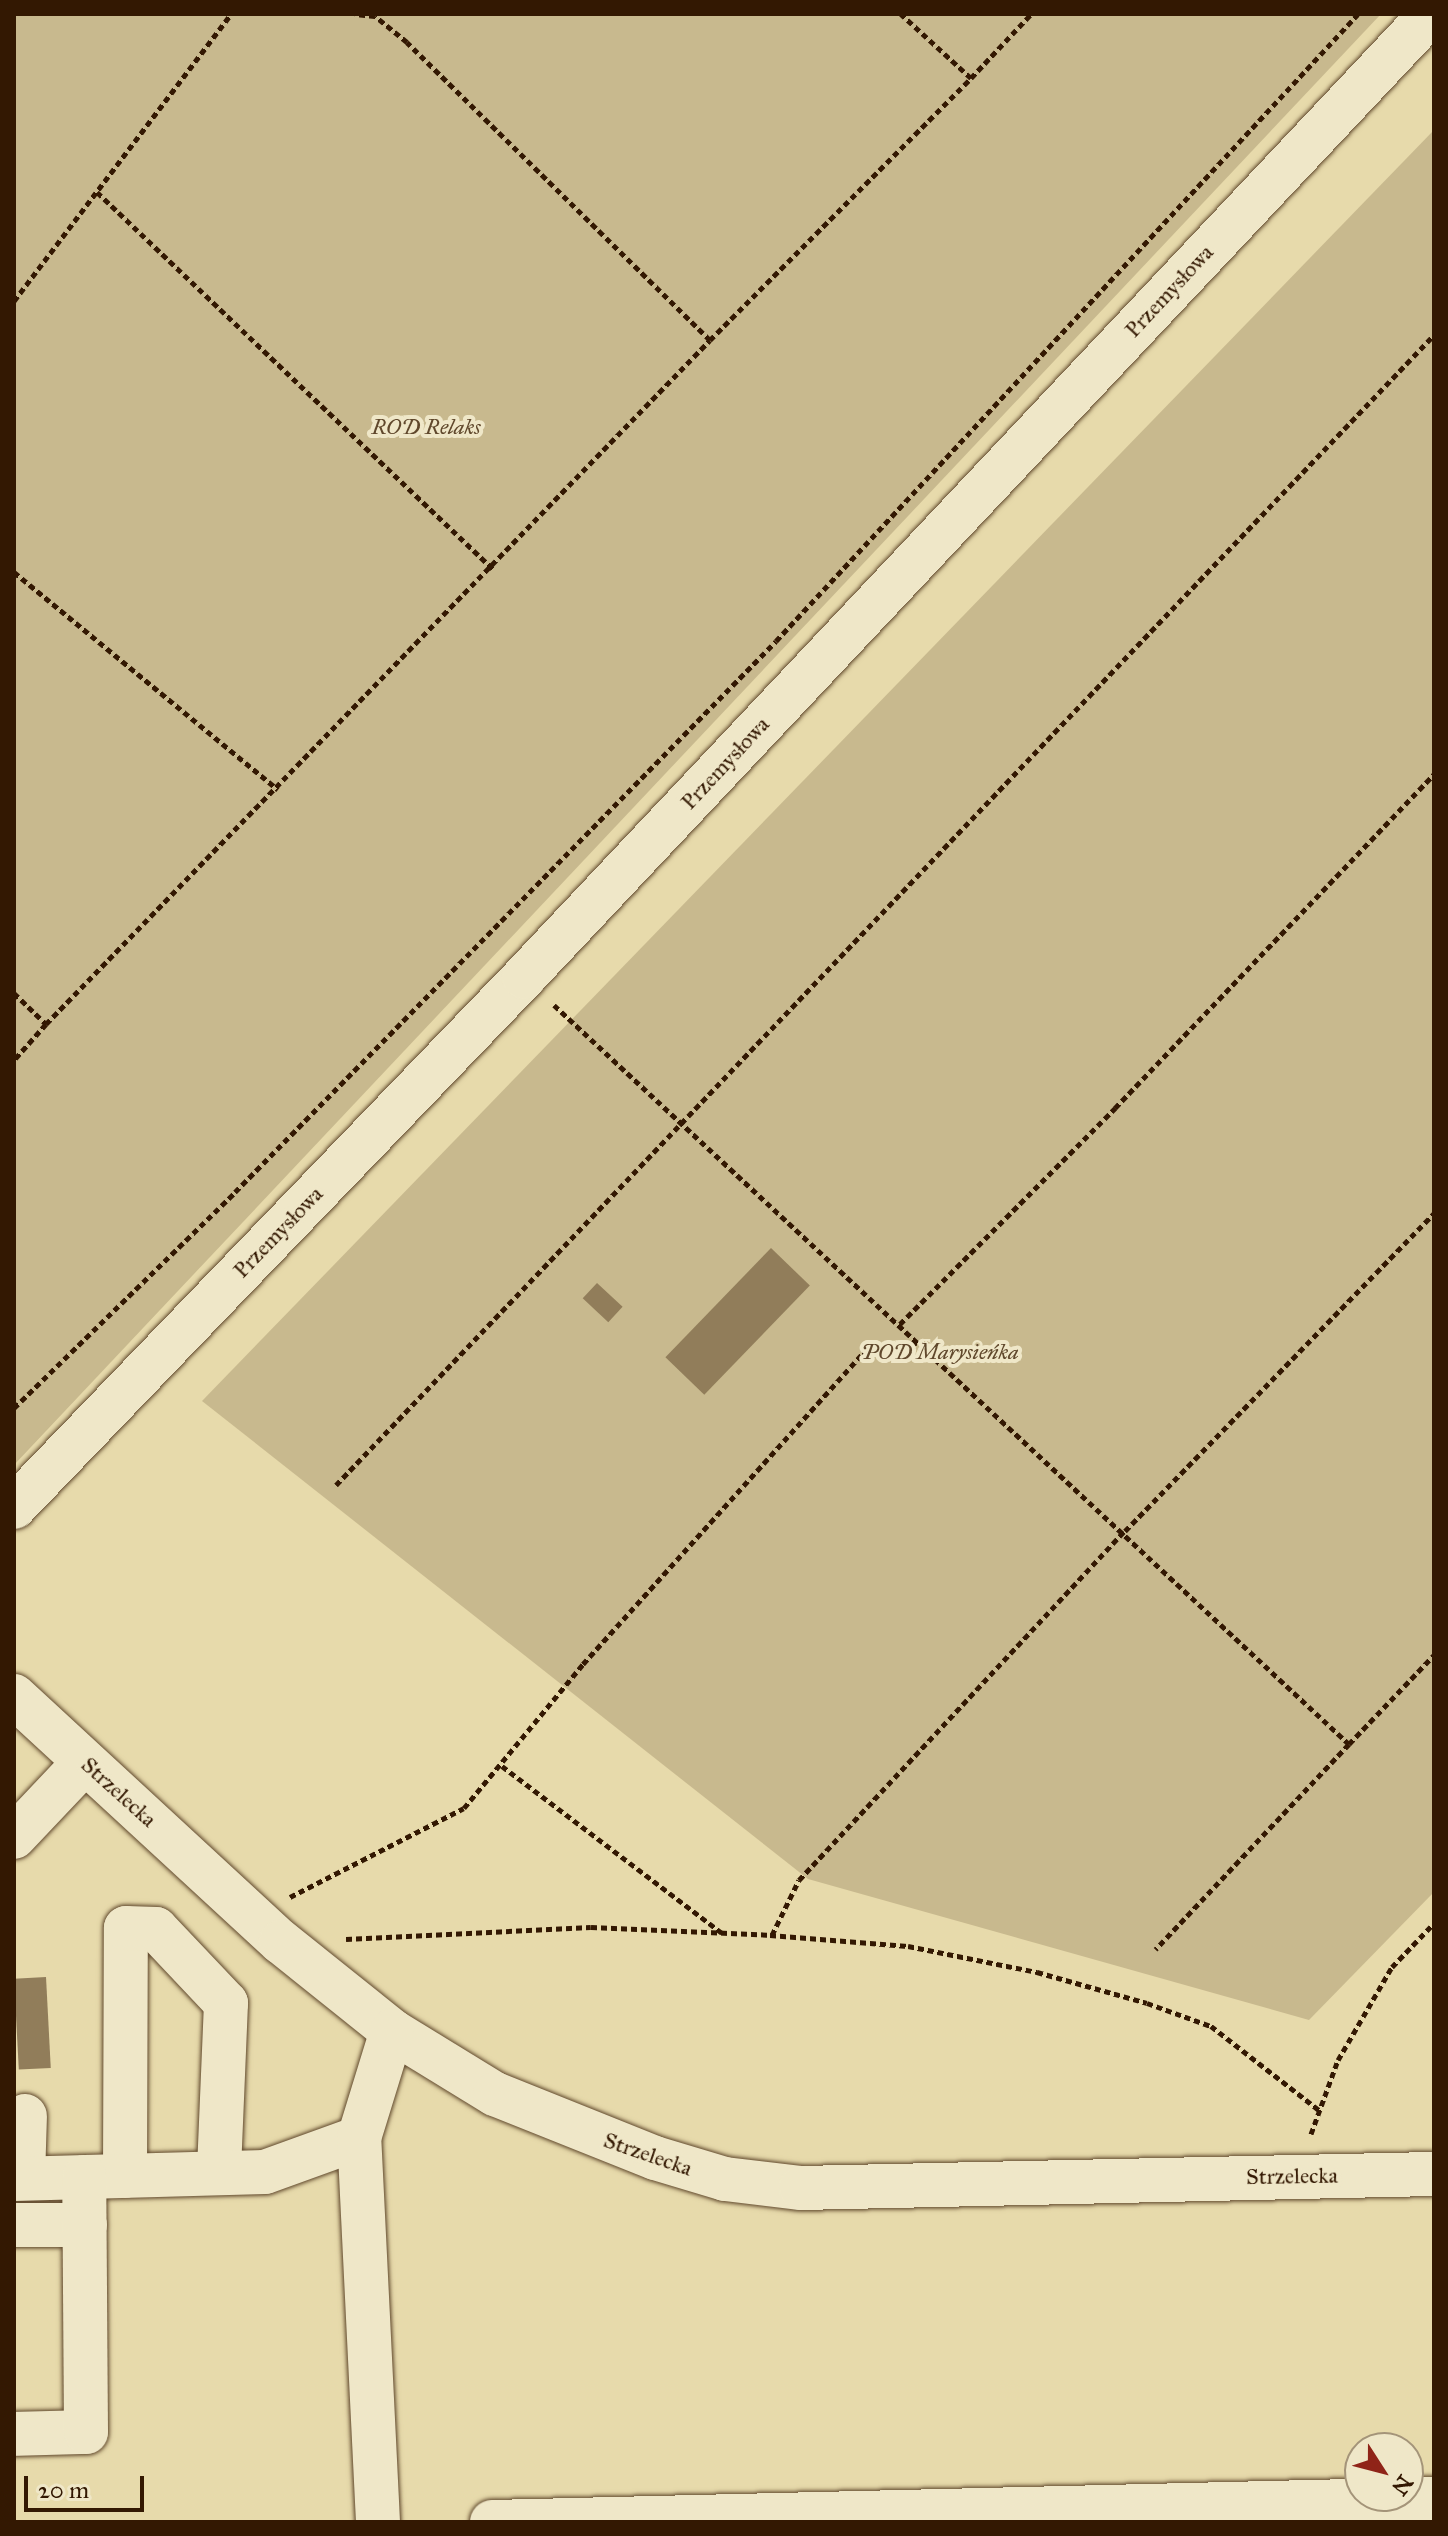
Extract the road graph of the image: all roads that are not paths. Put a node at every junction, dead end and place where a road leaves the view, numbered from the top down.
1 (1431, 14) edge
2 (14, 1507) edge
3 (14, 1696) edge
4 (85, 1762) junction
5 (14, 1837) edge
6 (392, 2031) junction
7 (25, 2116) dead end
8 (359, 2138) junction
9 (219, 2173) junction
10 (1434, 2174) edge
11 (105, 2176) junction
12 (19, 2178) edge
13 (14, 2225) edge
14 (85, 2225) junction
15 (14, 2434) edge
16 (1434, 2499) edge
17 (1129, 2514) edge
18 (378, 2522) edge
19 (492, 2522) edge

1 - 2 street, Przemysłowa
3 - 4 street, Strzelecka
4 - 5 street
4 - 6 street, Strzelecka
6 - 8 street
6 - 10 street, Strzelecka
7 - 12 street
8 - 9 street
8 - 18 street
9 - 11 street
9 - 11 street
11 - 12 street
11 - 14 street
13 - 14 street
14 - 15 street
16 - 17 street
17 - 19 street

